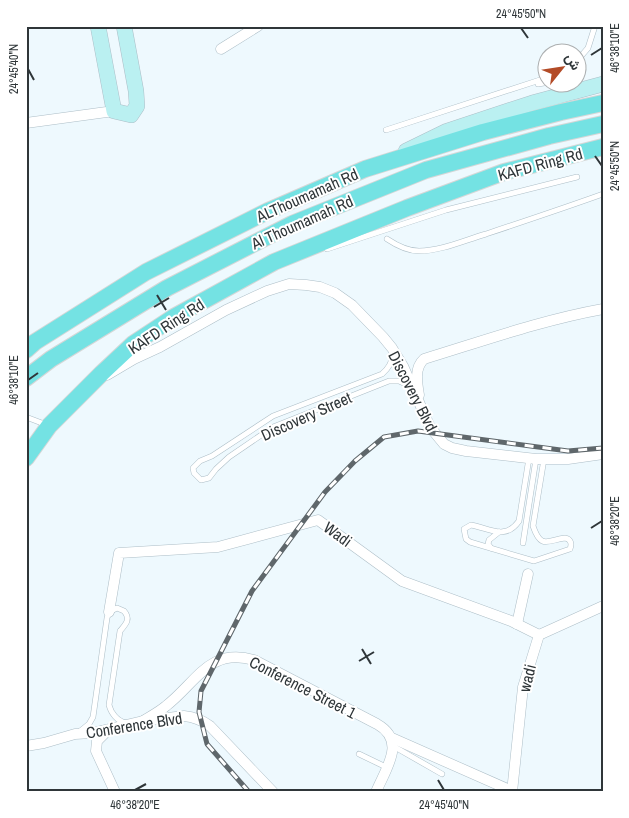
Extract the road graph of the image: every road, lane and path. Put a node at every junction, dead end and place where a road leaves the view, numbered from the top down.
1 (98, 26) edge
2 (124, 26) edge
3 (258, 26) edge
4 (595, 26) edge
5 (221, 49) dead end
6 (586, 50) edge
7 (536, 82) edge
8 (532, 84) junction
9 (536, 84) edge
10 (591, 86) edge
11 (603, 103) edge
12 (114, 111) junction
13 (26, 123) edge
14 (603, 124) edge
15 (386, 130) dead end
16 (603, 147) edge
17 (365, 169) junction
18 (577, 177) dead end
19 (603, 194) edge
20 (387, 239) dead end
21 (309, 248) junction
22 (603, 309) edge
23 (29, 346) edge
24 (392, 348) junction
25 (26, 378) edge
26 (87, 388) junction
27 (412, 388) junction
28 (421, 404) junction
29 (26, 417) edge
30 (49, 426) junction
31 (603, 454) edge
32 (26, 458) edge
33 (536, 459) junction
34 (500, 532) junction
35 (523, 543) dead end
36 (548, 543) junction
37 (491, 548) junction
38 (547, 557) junction
39 (528, 574) dead end
40 (603, 606) edge
41 (109, 612) junction
42 (517, 624) junction
43 (539, 635) junction
44 (143, 721) junction
45 (129, 724) junction
46 (111, 729) junction
47 (75, 734) junction
48 (392, 742) junction
49 (26, 746) edge
50 (359, 754) dead end
51 (386, 768) junction
52 (442, 774) dead end
53 (115, 792) edge
54 (272, 792) edge
55 (376, 792) edge
56 (512, 792) edge

1 - 12 main road
2 - 12 main road
3 - 5 street
4 - 6 lane
7 - 8 lane
8 - 9 lane
8 - 15 lane
10 - 17 main road
11 - 17 main road, ALThoumamah Rd
12 - 13 street
14 - 25 main road, Al Thoumamah Rd
16 - 21 main road, KAFD Ring Rd
17 - 23 main road, ALThoumamah Rd
18 - 21 lane, KAFD Ring Rd
19 - 20 lane
21 - 26 main road, KAFD Ring Rd
22 - 28 street
24 - 26 street, Discovery Blvd
24 - 27 street, Discovery Blvd
24 - 27 lane, Discovery Street
26 - 30 main road, KAFD Ring Rd
27 - 28 street, Discovery Blvd
28 - 33 street, Discovery Blvd
29 - 30 lane
30 - 32 main road, KAFD Ring Rd
31 - 33 street, Discovery Blvd
33 - 34 lane
33 - 35 lane
33 - 36 lane
34 - 37 lane
34 - 37 lane
36 - 38 lane
36 - 38 lane
37 - 38 lane
39 - 42 street
40 - 43 street
41 - 42 street, Wadi
41 - 45 lane
41 - 47 lane
42 - 43 street, Wadi
43 - 56 street, wadi
44 - 45 street, Conference Blvd
44 - 48 street, Conference Street 1
44 - 54 street, Conference Blvd
45 - 46 street, Conference Blvd
46 - 47 street, Conference Blvd
46 - 53 street
47 - 49 street, Conference Blvd
48 - 51 street
48 - 52 lane
48 - 56 street, Conference Street 1
50 - 51 lane
51 - 55 street

